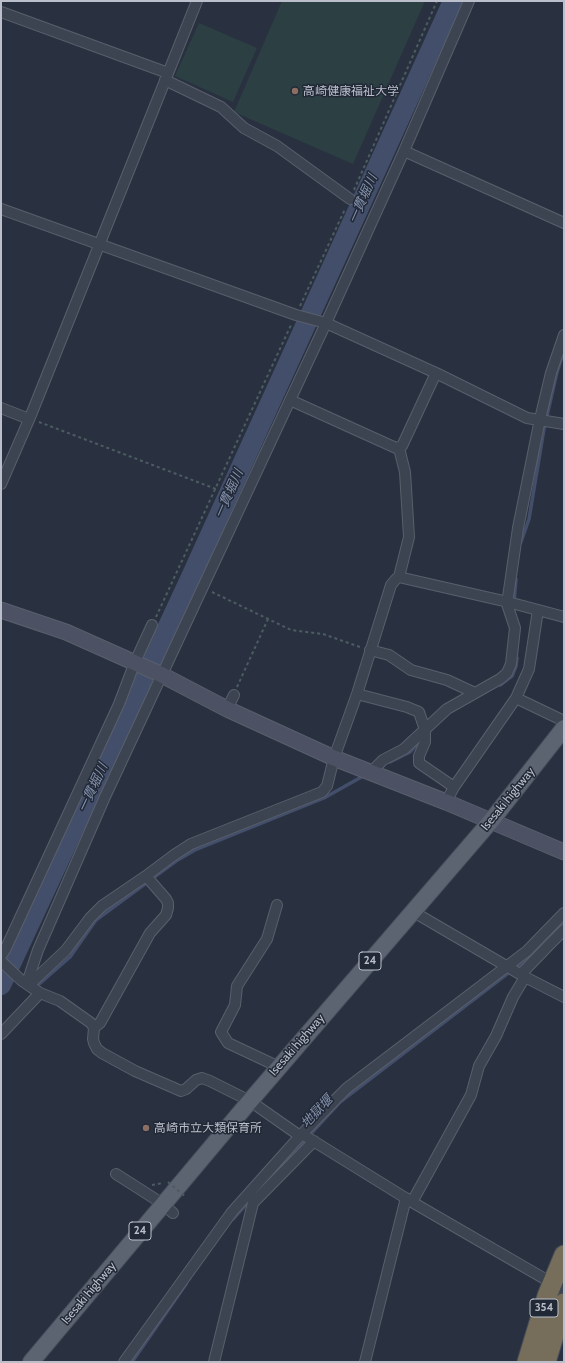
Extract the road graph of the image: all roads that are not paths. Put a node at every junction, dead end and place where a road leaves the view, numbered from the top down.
1 (197, 1) edge
2 (469, 1) edge
3 (1, 12) edge
4 (167, 77) junction
5 (404, 151) junction
6 (350, 199) dead end
7 (1, 209) edge
8 (564, 223) edge
9 (99, 245) junction
10 (324, 323) junction
11 (564, 335) edge
12 (436, 373) junction
13 (290, 400) junction
14 (1, 408) edge
15 (29, 419) junction
16 (540, 419) junction
17 (564, 424) edge
18 (399, 448) junction
19 (1, 484) edge
20 (399, 577) junction
21 (508, 602) junction
22 (1, 610) edge
23 (538, 610) junction
24 (564, 617) edge
25 (152, 625) dead end
26 (370, 650) junction
27 (136, 662) junction
28 (161, 674) junction
29 (475, 693) junction
30 (234, 694) road end
31 (356, 694) junction
32 (516, 698) junction
33 (227, 709) junction
34 (564, 721) edge
35 (564, 728) edge
36 (425, 730) junction
37 (334, 758) junction
38 (371, 772) junction
39 (454, 787) junction
40 (446, 802) junction
41 (491, 821) junction
42 (564, 852) edge
43 (146, 876) junction
44 (277, 905) dead end
45 (412, 911) junction
46 (564, 913) edge
47 (564, 930) edge
48 (2, 960) edge
49 (508, 966) junction
50 (523, 975) junction
51 (26, 983) junction
52 (40, 993) junction
53 (564, 997) edge
54 (94, 1028) junction
55 (1, 1034) edge
56 (279, 1067) junction
57 (250, 1101) junction
58 (301, 1135) junction
59 (314, 1141) junction
60 (116, 1174) dead end
61 (409, 1200) junction
62 (168, 1209) junction
63 (564, 1255) edge
64 (558, 1286) edge
65 (564, 1303) edge
66 (31, 1362) edge
67 (124, 1362) edge
68 (214, 1362) edge
69 (365, 1362) edge
70 (527, 1362) edge
71 (546, 1362) edge

1 - 4 street
2 - 5 street
3 - 4 street
4 - 6 street
4 - 9 street
5 - 8 street
5 - 10 street
7 - 9 street
9 - 10 street
9 - 15 street
10 - 12 street
10 - 13 street
11 - 16 street
12 - 16 street
12 - 18 street
13 - 18 street
13 - 28 street
14 - 15 street
15 - 19 street
16 - 17 street
16 - 21 street
18 - 20 street
20 - 21 street
20 - 26 street
21 - 23 street
21 - 29 street
22 - 27 street
23 - 24 street
23 - 32 street
25 - 27 street
26 - 29 street
26 - 31 street
27 - 28 street
27 - 48 street
28 - 33 street
28 - 51 street
29 - 36 street
30 - 33 street
31 - 36 street
31 - 37 street
32 - 34 street
32 - 39 street
33 - 37 street
35 - 41 main road, Isesaki highway / 24
36 - 38 street
36 - 39 street
37 - 38 street
37 - 43 street
38 - 40 street
39 - 40 street
40 - 41 street
41 - 42 street
41 - 45 main road, Isesaki highway / 24
43 - 51 street
43 - 54 street
44 - 56 street
45 - 49 street
45 - 56 main road, Isesaki highway / 24
46 - 49 street
47 - 50 street
48 - 51 street
49 - 50 street
49 - 58 street
50 - 53 street
50 - 61 street
51 - 52 street
52 - 54 street
52 - 55 street
54 - 57 street
56 - 57 main road, Isesaki highway / 24
57 - 58 street
57 - 62 main road, Isesaki highway / 24
58 - 59 street
58 - 67 street
59 - 61 street
59 - 68 street
60 - 62 street
61 - 64 street
61 - 69 street
62 - 66 main road, Isesaki highway / 24
63 - 64 highway, 354
64 - 70 highway, 354
65 - 71 highway, 354

